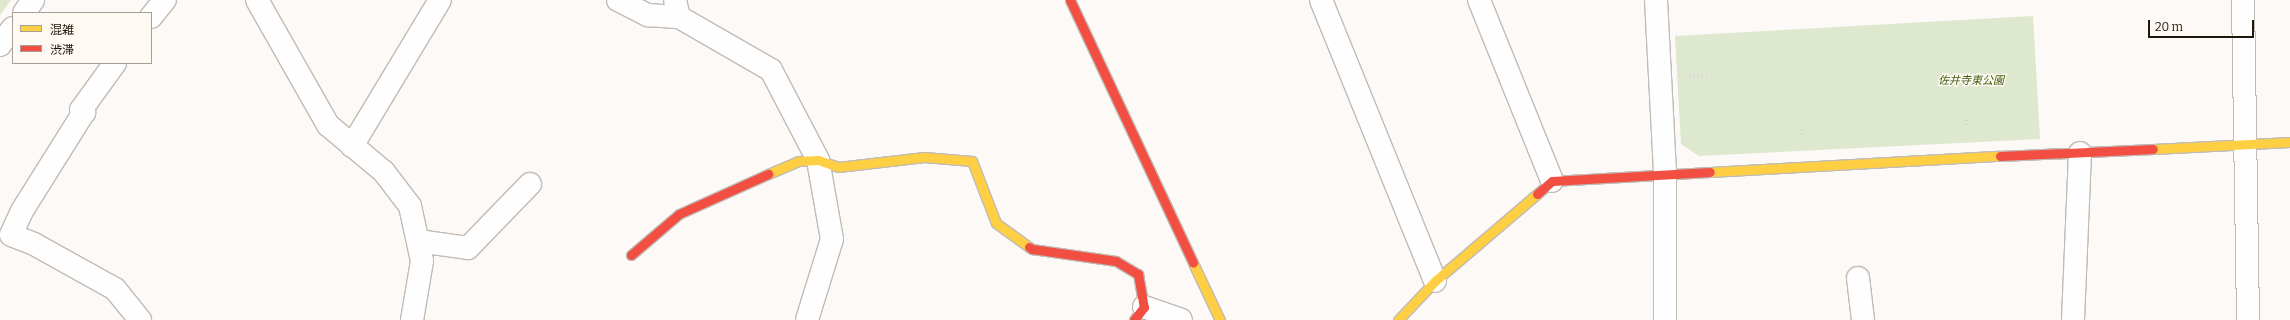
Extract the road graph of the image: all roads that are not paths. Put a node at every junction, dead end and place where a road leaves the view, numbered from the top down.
1 (33, 0) edge
2 (165, 0) edge
3 (257, 0) edge
4 (440, 0) edge
5 (618, 0) edge
6 (1070, 0) edge
7 (1321, 0) edge
8 (1479, 0) edge
9 (1656, 0) edge
10 (2242, 0) edge
11 (677, 9) edge
12 (25, 12) edge
13 (152, 17) edge
14 (12, 29) edge
15 (0, 45) edge
16 (114, 64) edge
17 (2290, 142) edge
18 (2244, 145) junction
19 (352, 146) junction
20 (2080, 153) junction
21 (818, 160) junction
22 (1665, 174) junction
23 (1552, 181) junction
24 (530, 184) dead end
25 (6, 236) edge
26 (418, 241) junction
27 (630, 255) dead end
28 (1858, 278) dead end
29 (1435, 281) junction
30 (1139, 313) edge
31 (140, 320) edge
32 (412, 320) edge
33 (808, 320) edge
34 (1181, 320) edge
35 (1220, 320) edge
36 (1398, 320) edge
37 (1665, 320) edge
38 (1864, 320) edge
39 (2073, 320) edge
40 (2248, 320) edge

1 - 12 street
2 - 13 street
3 - 19 street
4 - 19 street
5 - 11 street
6 - 35 street
7 - 29 street
8 - 23 street
9 - 22 street
10 - 18 street
11 - 21 street
14 - 15 street
16 - 25 street
17 - 18 street
18 - 20 street
18 - 40 street
19 - 26 street
20 - 22 street
20 - 39 street
21 - 27 street
21 - 30 street
21 - 33 street
22 - 23 street
22 - 37 street
23 - 29 street
24 - 26 street
25 - 31 street
26 - 32 street
28 - 38 street
29 - 36 street
30 - 34 street

